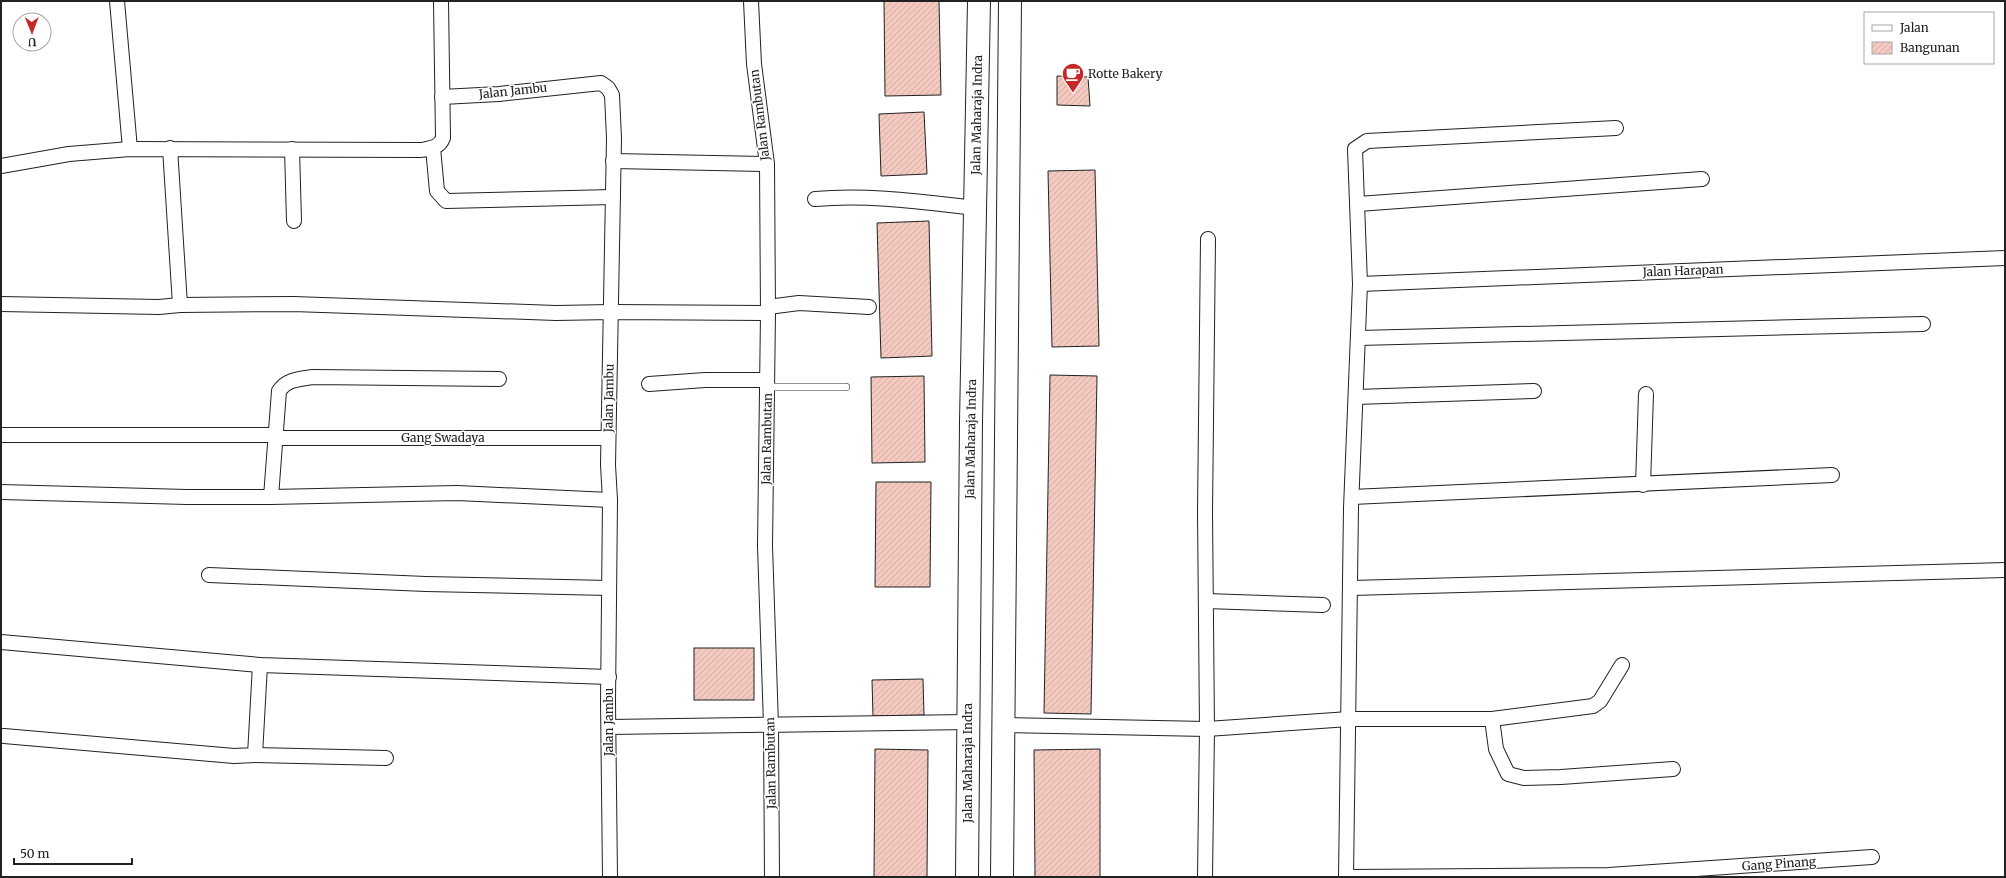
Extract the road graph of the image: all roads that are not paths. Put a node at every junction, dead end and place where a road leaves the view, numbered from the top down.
1 (116, 1) edge
2 (441, 1) edge
3 (751, 1) edge
4 (979, 1) edge
5 (1010, 1) edge
6 (442, 97) junction
7 (1616, 128) dead end
8 (170, 148) junction
9 (433, 148) junction
10 (130, 149) junction
11 (292, 149) junction
12 (613, 161) junction
13 (767, 164) junction
14 (1, 166) edge
15 (1702, 178) dead end
16 (613, 197) junction
17 (814, 199) dead end
18 (1358, 204) junction
19 (976, 208) junction
20 (294, 221) dead end
21 (1208, 239) dead end
22 (2005, 258) edge
23 (973, 271) junction
24 (1007, 272) junction
25 (1360, 284) junction
26 (1, 304) edge
27 (180, 305) junction
28 (869, 307) dead end
29 (768, 310) junction
30 (611, 312) junction
31 (1923, 324) dead end
32 (1359, 338) junction
33 (499, 379) dead end
34 (767, 383) junction
35 (649, 384) dead end
36 (846, 387) dead end
37 (1534, 391) dead end
38 (1646, 394) dead end
39 (1356, 397) junction
40 (1, 435) edge
41 (277, 437) junction
42 (608, 438) junction
43 (1832, 475) dead end
44 (1643, 485) junction
45 (1, 492) edge
46 (271, 497) junction
47 (1352, 497) junction
48 (610, 500) junction
49 (2005, 570) edge
50 (209, 575) dead end
51 (609, 588) junction
52 (1351, 588) junction
53 (1206, 601) junction
54 (1323, 605) dead end
55 (1, 642) edge
56 (260, 664) junction
57 (1622, 665) dead end
58 (609, 677) junction
59 (1350, 719) junction
60 (1492, 719) junction
61 (969, 722) junction
62 (771, 725) junction
63 (1003, 725) junction
64 (609, 726) junction
65 (1207, 729) junction
66 (4, 736) dead end
67 (255, 755) junction
68 (386, 758) dead end
69 (1673, 769) dead end
70 (1872, 857) dead end
71 (610, 877) edge
72 (772, 877) edge
73 (968, 877) edge
74 (1002, 877) edge
75 (1205, 877) edge
76 (1346, 877) edge
77 (1349, 877) edge

1 - 10 street
2 - 6 street
3 - 13 street, Jalan Rambutan
4 - 19 highway, Jalan Maharaja Indra
5 - 24 highway
6 - 9 street
6 - 12 street, Jalan Jambu
7 - 18 street
8 - 10 street
8 - 11 street
8 - 27 street
9 - 11 street
9 - 16 street
10 - 14 street
11 - 20 street
12 - 13 street
12 - 16 street, Jalan Jambu
13 - 29 street, Jalan Rambutan
15 - 18 street
16 - 30 street, Jalan Jambu
17 - 19 street
18 - 25 street
19 - 23 highway, Jalan Maharaja Indra
21 - 53 street
22 - 25 street, Jalan Harapan
23 - 24 highway
23 - 61 highway, Jalan Maharaja Indra
24 - 63 highway
25 - 32 street
26 - 27 street
27 - 30 street
28 - 29 street
29 - 30 street
29 - 34 street, Jalan Rambutan
30 - 42 street, Jalan Jambu
31 - 32 street
32 - 39 street
33 - 41 street
34 - 35 street
34 - 36 lane
34 - 62 street, Jalan Rambutan
37 - 39 street
38 - 44 street
39 - 47 street
40 - 41 street, Gang Swadaya
41 - 42 street, Gang Swadaya
41 - 46 street
42 - 48 street, Jalan Jambu
43 - 44 street
44 - 47 street
45 - 46 street
46 - 48 street
47 - 52 street
48 - 51 street, Jalan Jambu
49 - 52 street
50 - 51 street
51 - 58 street, Jalan Jambu
52 - 59 street
53 - 54 street
53 - 65 street
55 - 56 street
56 - 58 street
56 - 67 street
57 - 60 street
58 - 64 street, Jalan Jambu
59 - 60 street
59 - 65 street
59 - 76 street
60 - 69 street
61 - 62 street
61 - 73 highway, Jalan Maharaja Indra
62 - 64 street
62 - 72 street, Jalan Rambutan
63 - 65 street
63 - 74 highway
64 - 71 street, Jalan Jambu
65 - 75 street
66 - 67 street
67 - 68 street
70 - 77 street, Gang Pinang

